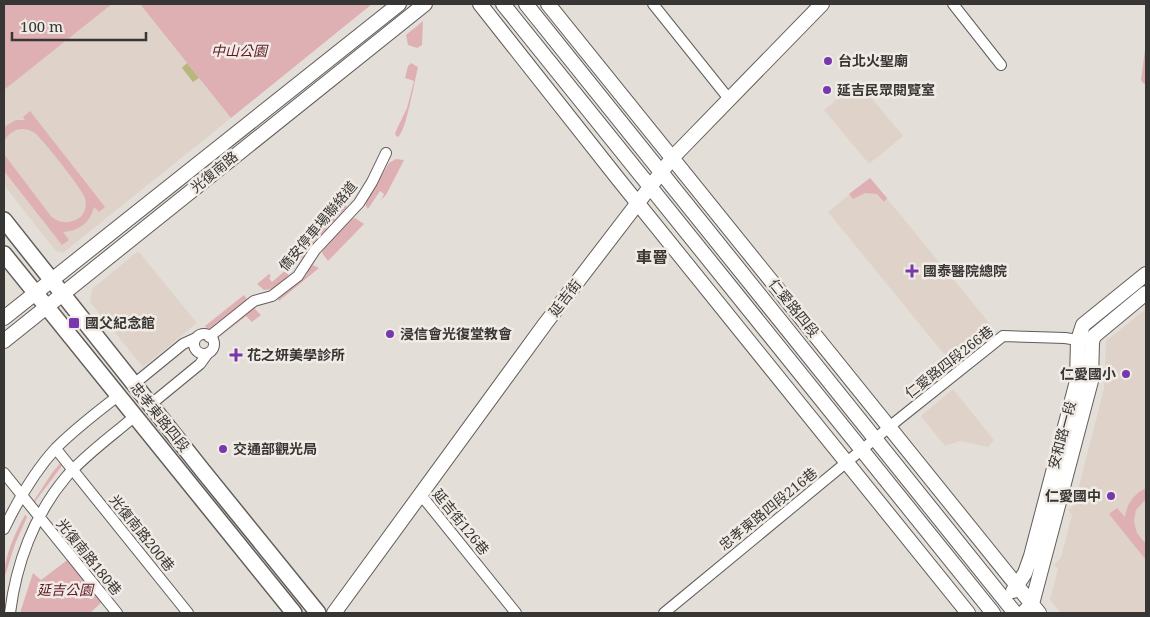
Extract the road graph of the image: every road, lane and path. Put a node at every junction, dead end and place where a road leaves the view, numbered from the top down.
1 (399, 4) edge
2 (425, 4) edge
3 (480, 4) edge
4 (503, 4) edge
5 (526, 4) edge
6 (653, 4) edge
7 (822, 4) edge
8 (953, 4) edge
9 (550, 5) edge
10 (1001, 65) dead end
11 (729, 100) junction
12 (386, 154) dead end
13 (673, 157) junction
14 (662, 172) junction
15 (649, 188) junction
16 (638, 202) junction
17 (4, 220) edge
18 (4, 254) edge
19 (1146, 274) edge
20 (51, 281) junction
21 (36, 293) junction
22 (1146, 293) edge
23 (62, 294) junction
24 (46, 307) junction
25 (4, 318) edge
26 (209, 337) junction
27 (196, 338) junction
28 (4, 341) edge
29 (1085, 341) junction
30 (208, 353) junction
31 (134, 384) junction
32 (118, 396) junction
33 (150, 405) junction
34 (135, 416) junction
35 (889, 427) junction
36 (875, 439) junction
37 (56, 448) junction
38 (861, 450) junction
39 (847, 462) junction
40 (73, 470) junction
41 (4, 473) edge
42 (21, 495) junction
43 (421, 495) junction
44 (40, 518) junction
45 (4, 528) edge
46 (1017, 586) junction
47 (1005, 601) junction
48 (1031, 610) edge
49 (9, 612) edge
50 (116, 613) edge
51 (188, 613) edge
52 (294, 613) edge
53 (318, 613) edge
54 (334, 613) edge
55 (516, 613) edge
56 (664, 613) edge
57 (968, 613) edge
58 (993, 613) edge
59 (1015, 613) edge

1 - 20 main road, 光復南路
2 - 23 main road, 光復南路
3 - 16 main road
4 - 15 main road
5 - 14 main road, 仁愛路四段
6 - 11 street
7 - 11 main road, 延吉街
8 - 10 street
9 - 13 main road, 仁愛路四段
11 - 13 main road, 延吉街
12 - 26 street, 僑安停車場聯絡道
13 - 14 main road, 延吉街
13 - 35 main road, 仁愛路四段
14 - 15 main road, 延吉街
14 - 36 main road, 仁愛路四段
15 - 16 main road, 延吉街
15 - 38 main road
16 - 39 main road
16 - 43 main road, 延吉街
17 - 20 main road, 忠孝東路四段
18 - 21 main road, 忠孝東路四段
19 - 29 main road, 安和路一段
20 - 21 main road, 光復南路
20 - 23 main road, 忠孝東路四段
21 - 24 main road, 忠孝東路四段
21 - 25 main road, 光復南路
22 - 29 main road
23 - 24 main road, 光復南路
23 - 31 main road, 忠孝東路四段
24 - 28 main road, 光復南路
24 - 32 main road, 忠孝東路四段
26 - 27 street
26 - 30 street
27 - 30 street
27 - 31 street
29 - 35 street, 仁愛路四段266巷
29 - 46 main road, 安和路一段
29 - 48 main road, 安和路一段
30 - 33 street
31 - 33 main road, 忠孝東路四段
32 - 34 main road, 忠孝東路四段
32 - 37 street
33 - 53 main road, 忠孝東路四段
34 - 40 street
34 - 52 main road, 忠孝東路四段
35 - 36 street, 忠孝東路四段216巷
35 - 46 main road, 仁愛路四段
36 - 38 street, 忠孝東路四段216巷
36 - 47 main road, 仁愛路四段
37 - 40 street, 光復南路200巷
37 - 42 street
38 - 39 street, 忠孝東路四段216巷
38 - 58 main road
39 - 56 street, 忠孝東路四段216巷
39 - 57 main road
40 - 44 street
40 - 51 street, 光復南路200巷
41 - 42 street
42 - 44 street, 光復南路180巷
42 - 45 street
43 - 54 main road, 延吉街
43 - 55 street, 延吉街126巷
44 - 49 street
44 - 50 street, 光復南路180巷
46 - 47 main road, 安和路一段
46 - 48 main road, 仁愛路四段
47 - 58 main road, 安和路一段
47 - 59 main road, 仁愛路四段

